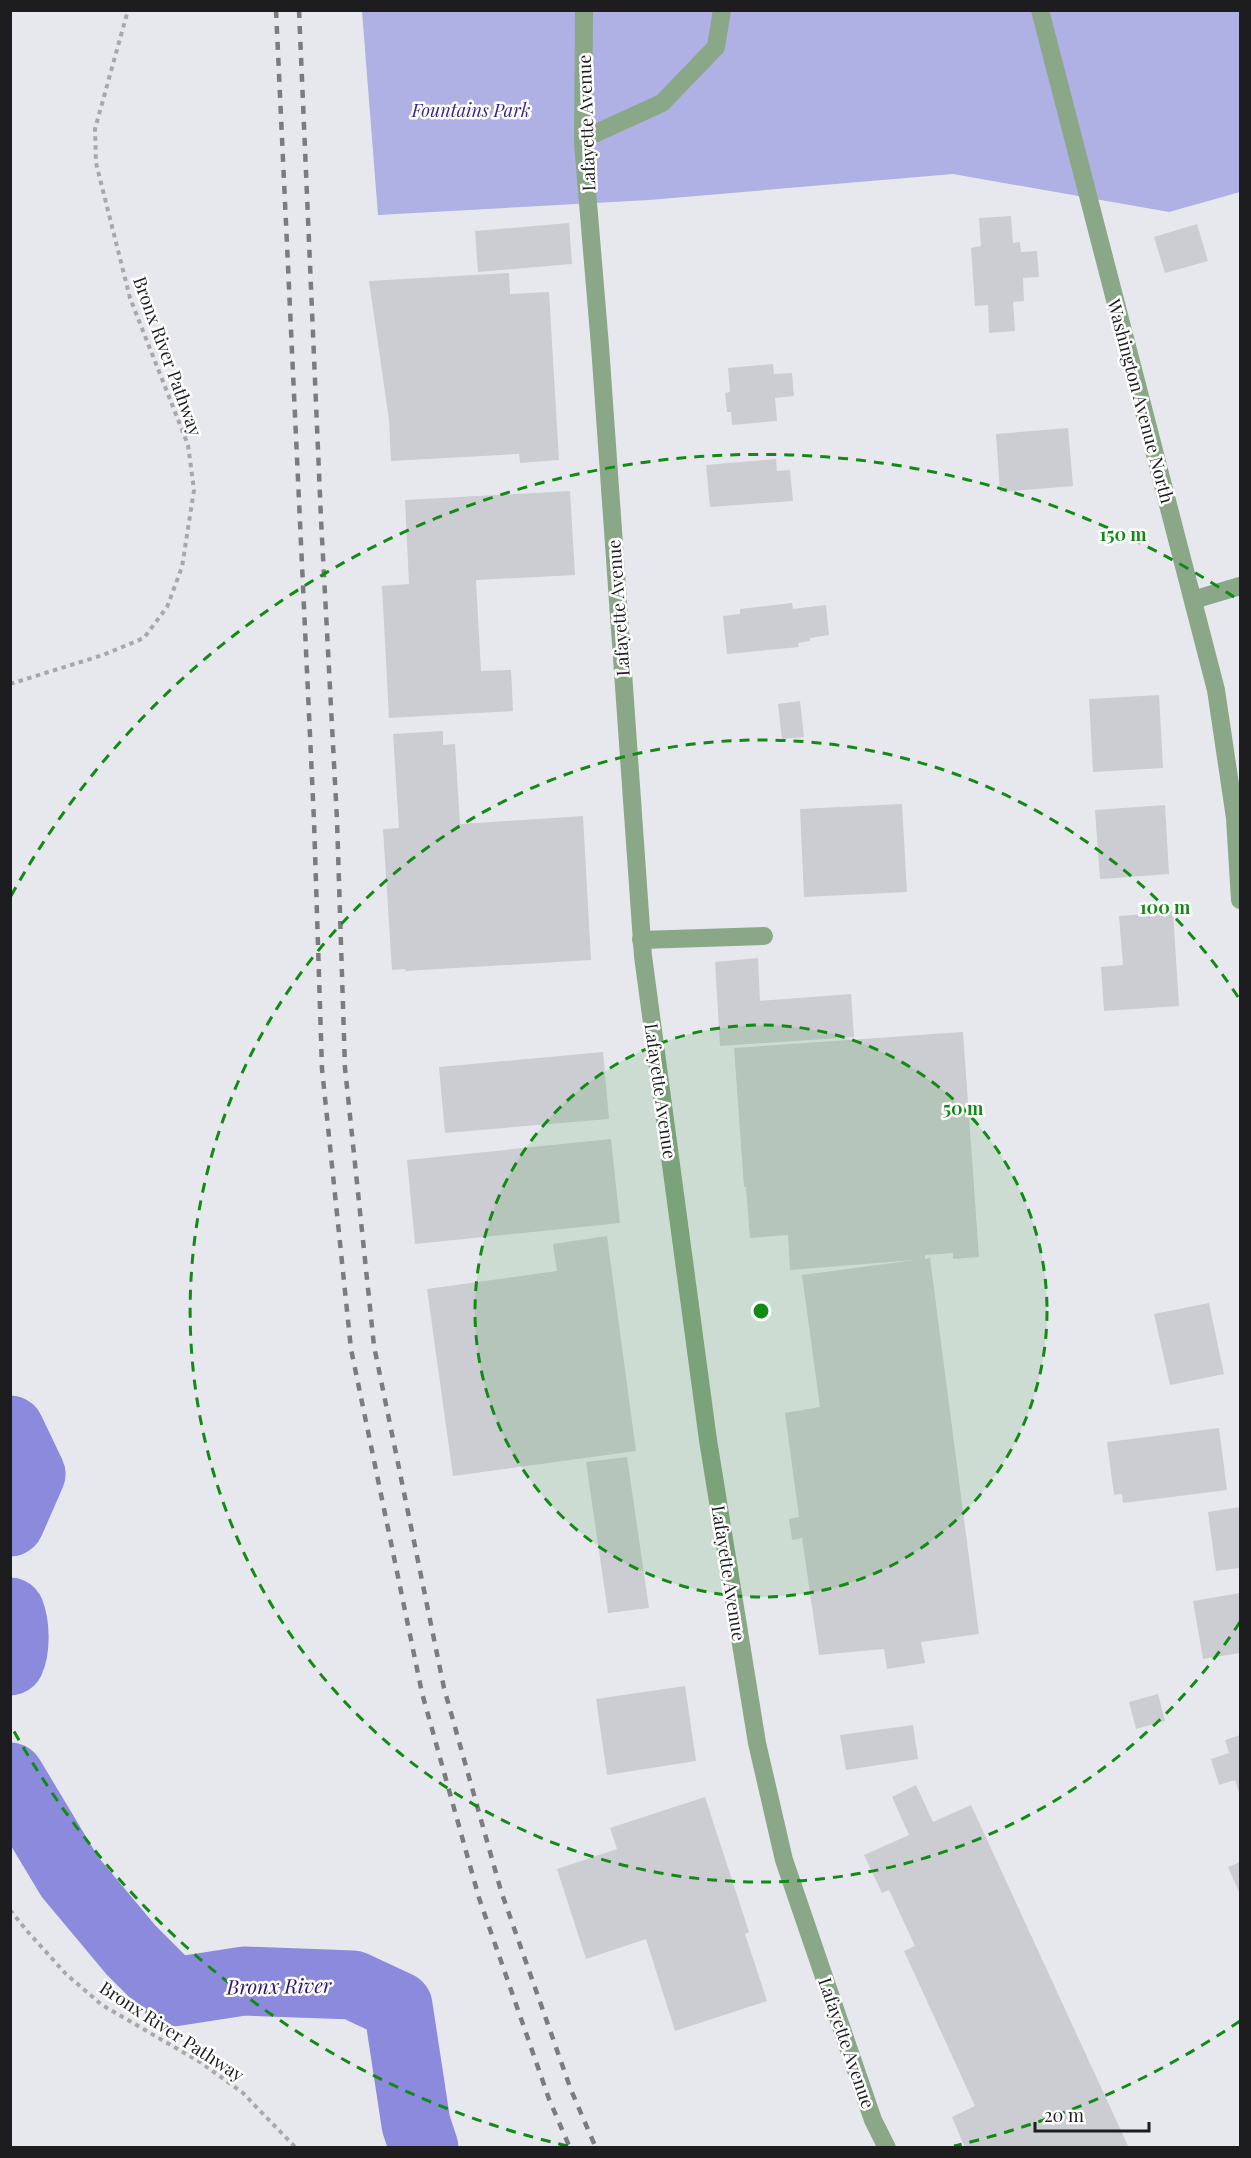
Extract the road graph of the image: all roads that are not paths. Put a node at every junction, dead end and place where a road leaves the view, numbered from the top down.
1 (584, 10) edge
2 (722, 10) edge
3 (1040, 10) edge
4 (583, 139) junction
5 (1240, 586) edge
6 (1193, 600) junction
7 (1240, 900) edge
8 (764, 936) dead end
9 (641, 940) junction
10 (887, 2148) edge

1 - 4 street, Lafayette Avenue
2 - 4 street
3 - 6 street, Washington Avenue North
4 - 9 street, Lafayette Avenue
5 - 6 street
6 - 7 street, Washington Avenue North
8 - 9 street
9 - 10 street, Lafayette Avenue

